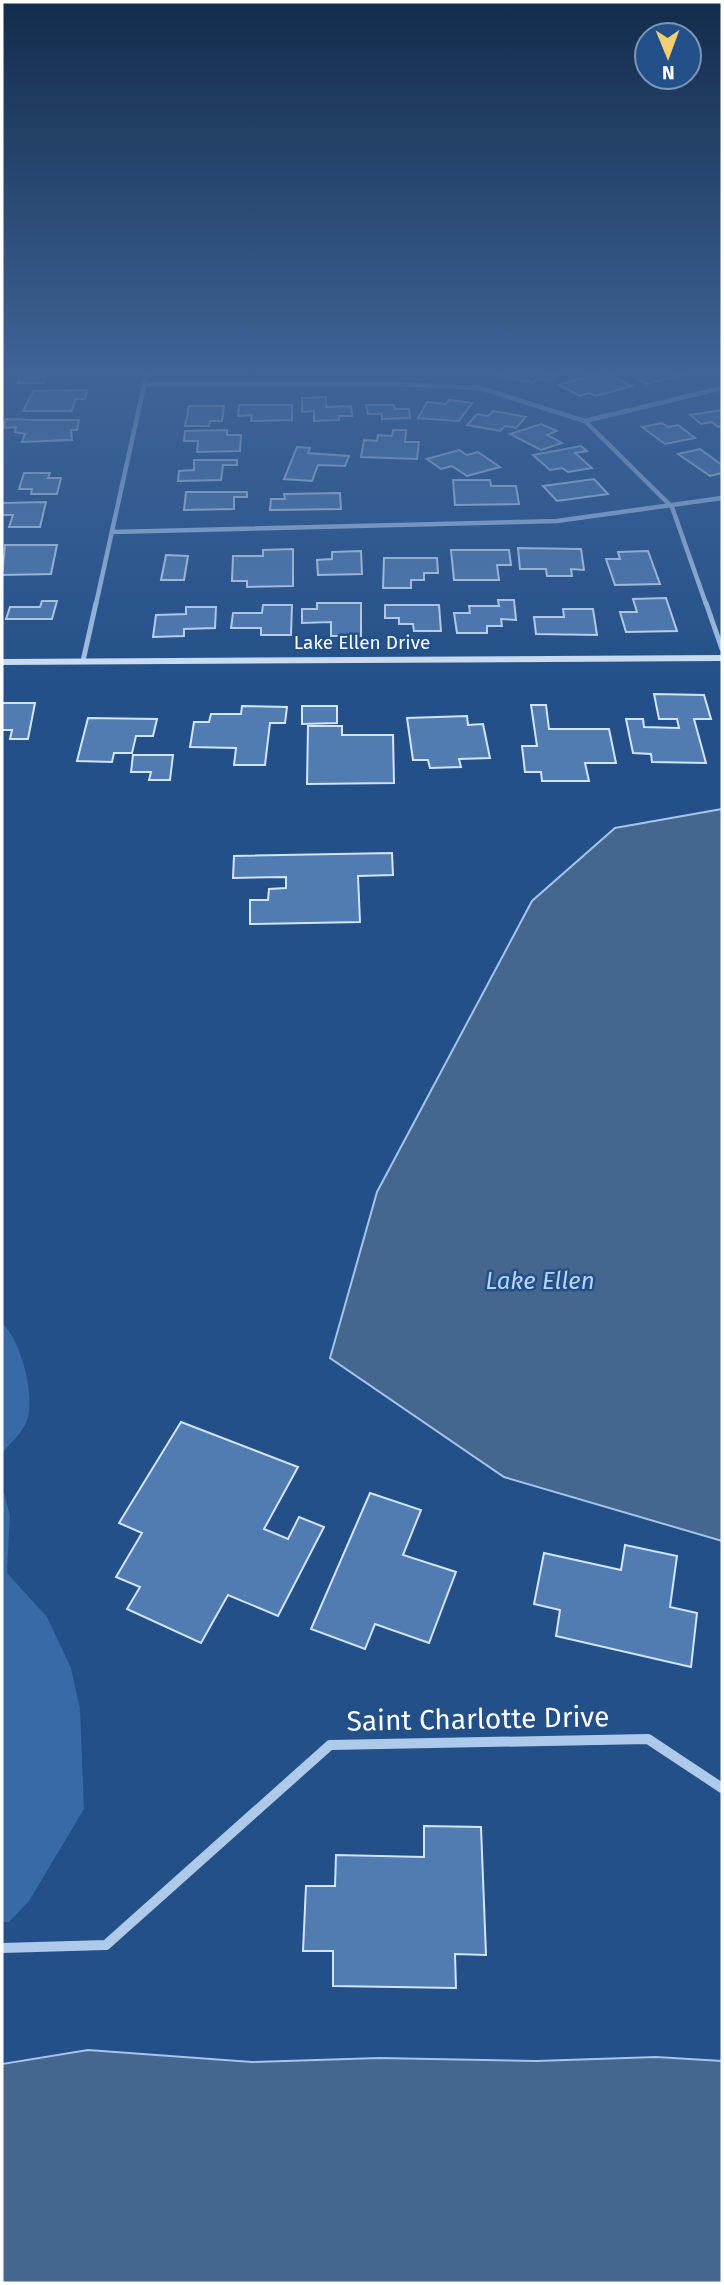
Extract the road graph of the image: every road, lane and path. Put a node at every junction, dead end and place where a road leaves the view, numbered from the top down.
1 (124, 479) edge
2 (643, 479) edge
3 (722, 498) edge
4 (672, 507) junction
5 (112, 532) junction
6 (722, 649) edge
7 (722, 658) edge
8 (83, 661) junction
9 (2, 662) edge
10 (722, 1788) edge
11 (2, 1948) edge

1 - 5 street
2 - 4 street
3 - 4 street
4 - 5 street
4 - 6 street
5 - 8 street
7 - 8 street, Lake Ellen Drive
8 - 9 street, Lake Ellen Drive
10 - 11 street, Saint Charlotte Drive

